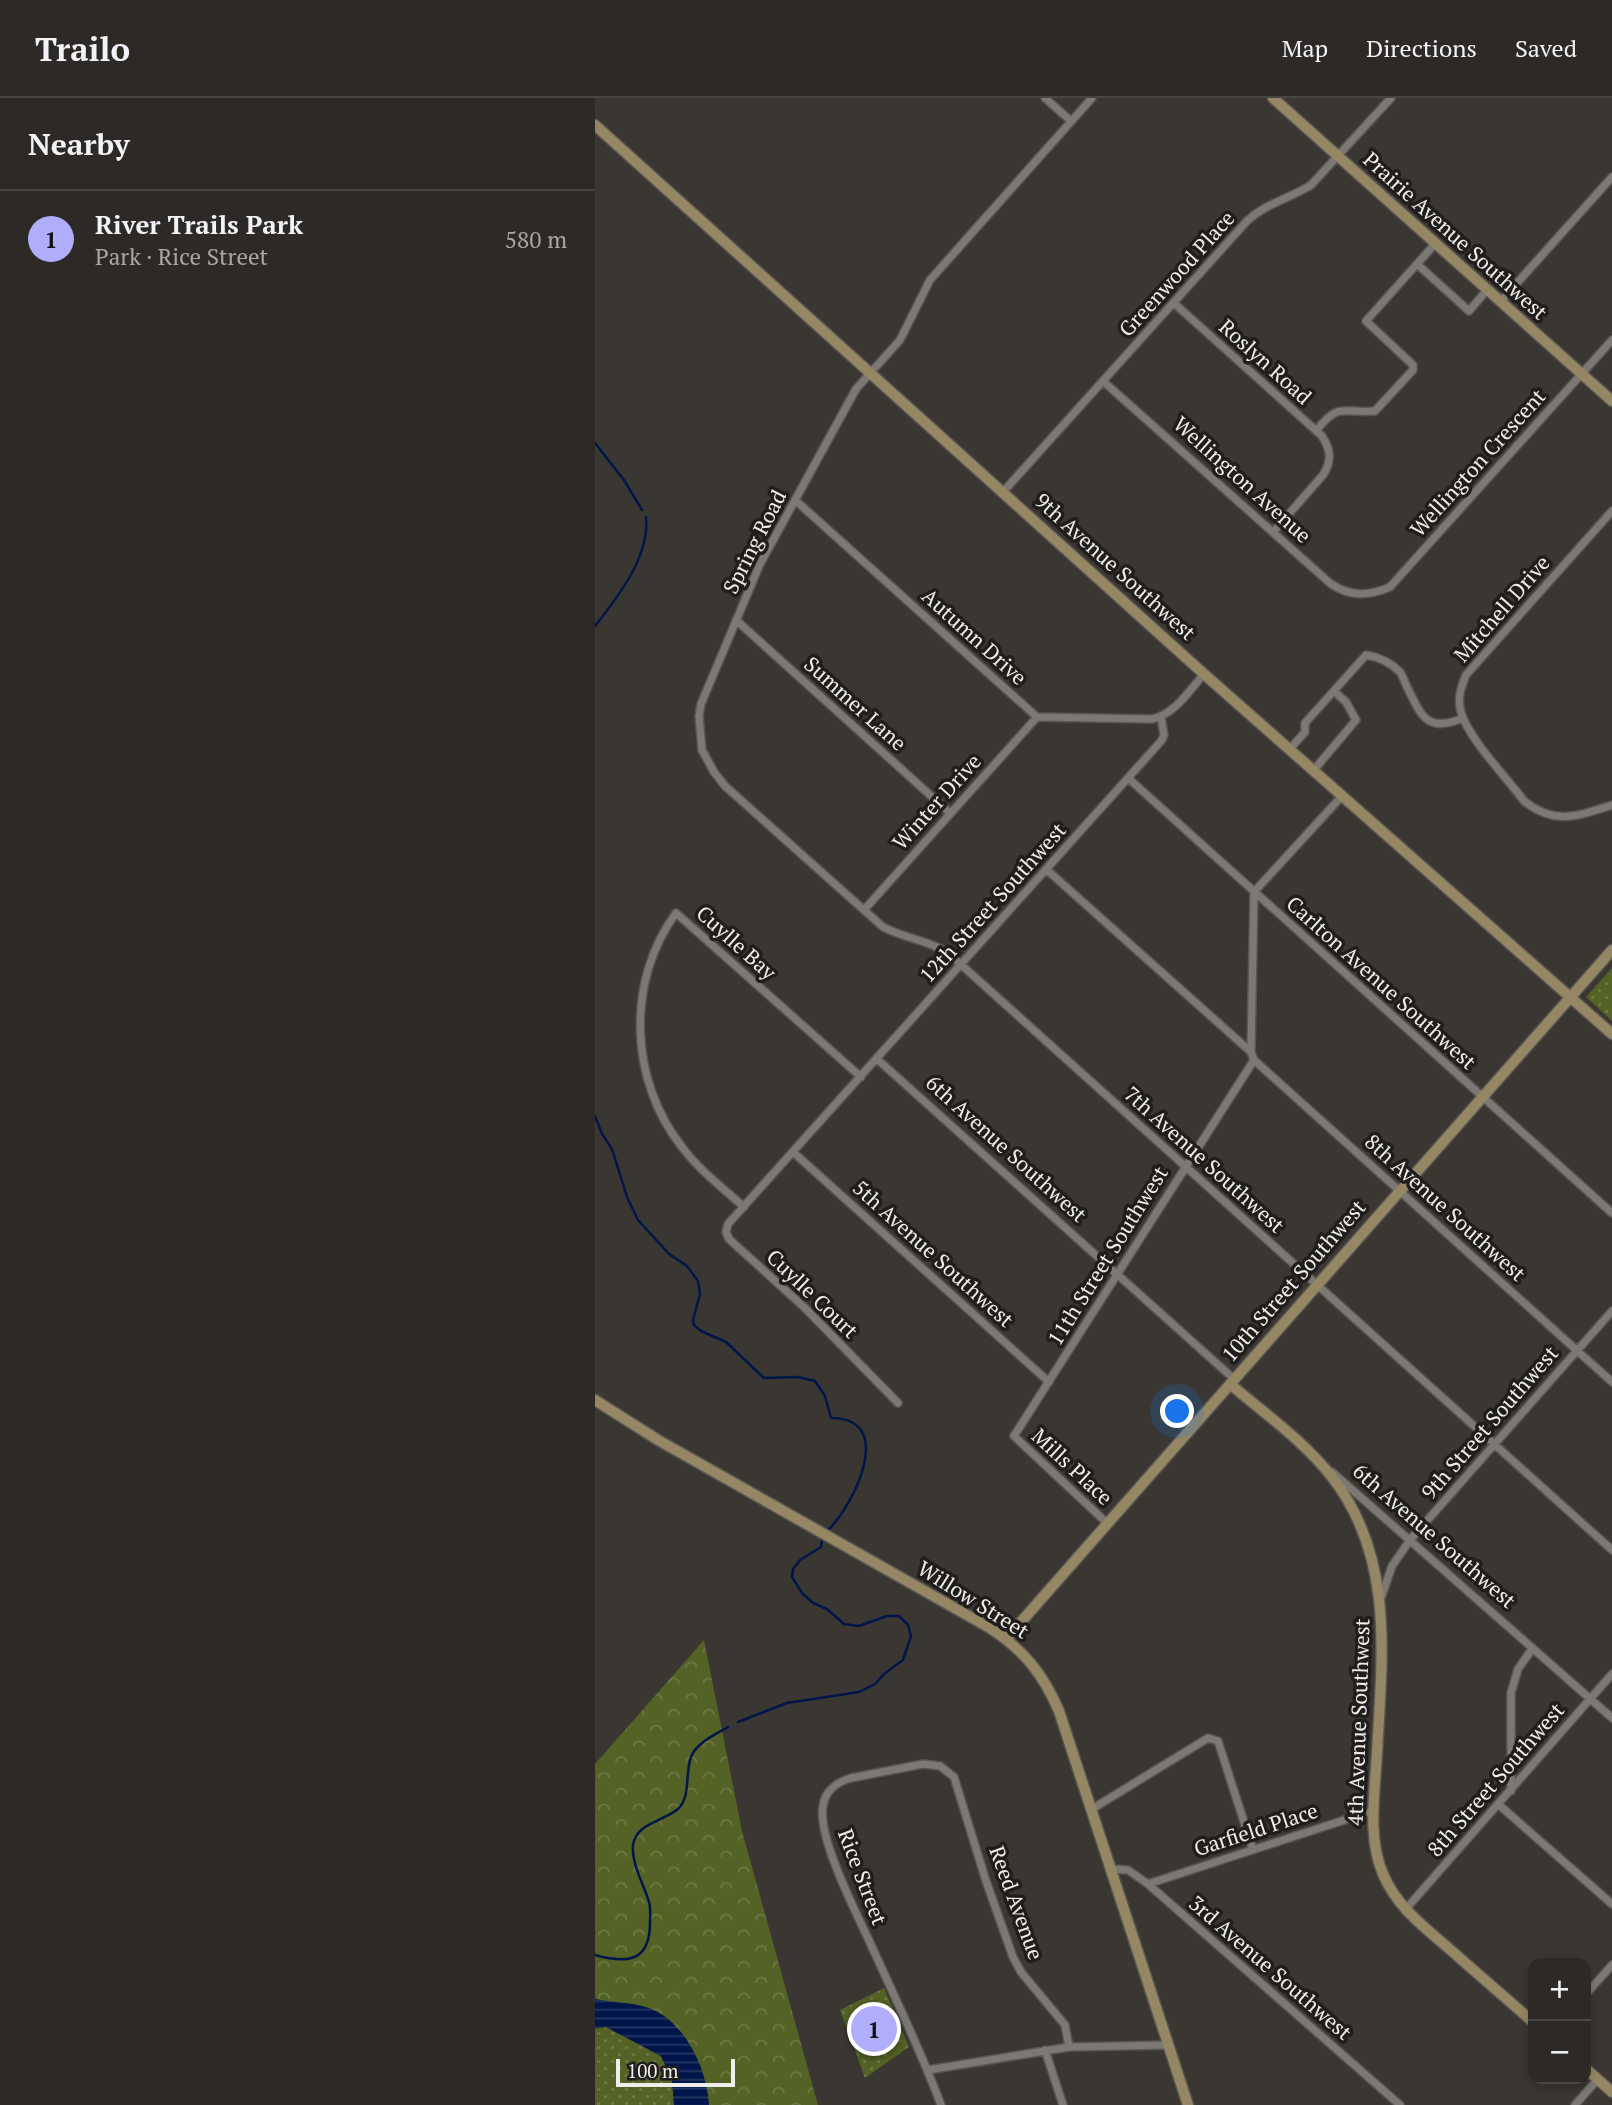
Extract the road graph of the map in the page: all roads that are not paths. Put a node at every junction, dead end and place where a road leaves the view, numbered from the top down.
1 (1045, 98) edge
2 (1092, 98) edge
3 (1273, 98) edge
4 (1391, 98) edge
5 (1071, 121) junction
6 (595, 125) edge
7 (1338, 157) junction
8 (1612, 177) edge
9 (1435, 244) junction
10 (1417, 264) junction
11 (1487, 290) junction
12 (1500, 302) junction
13 (1175, 303) junction
14 (1612, 340) edge
15 (870, 373) junction
16 (1582, 374) junction
17 (1104, 382) junction
18 (1612, 401) edge
19 (1316, 431) junction
20 (1003, 492) junction
21 (795, 500) junction
22 (1612, 511) edge
23 (1274, 531) junction
24 (1361, 595) joint
25 (736, 620) junction
26 (1204, 674) junction
27 (1334, 691) junction
28 (1037, 717) junction
29 (1161, 717) junction
30 (1463, 718) junction
31 (1289, 750) junction
32 (1313, 771) junction
33 (1128, 778) junction
34 (1342, 796) junction
35 (1612, 805) edge
36 (950, 814) junction
37 (1047, 870) junction
38 (1254, 892) junction
39 (864, 910) junction
40 (1612, 950) edge
41 (961, 964) junction
42 (1571, 996) junction
43 (1612, 1034) edge
44 (1252, 1056) junction
45 (877, 1059) junction
46 (861, 1077) junction
47 (1482, 1096) junction
48 (793, 1152) junction
49 (1185, 1167) junction
50 (1400, 1191) junction
51 (744, 1207) junction
52 (1612, 1213) edge
53 (1117, 1275) junction
54 (1316, 1284) junction
55 (1612, 1311) edge
56 (1577, 1350) junction
57 (1232, 1381) junction
58 (1049, 1382) junction
59 (1612, 1382) edge
60 (595, 1400) edge
61 (898, 1404) dead end
62 (1014, 1436) joint
63 (1494, 1444) junction
64 (1315, 1458) junction
65 (1107, 1522) junction
66 (1410, 1541) junction
67 (1612, 1550) edge
68 (1381, 1598) junction
69 (1006, 1639) junction
70 (1532, 1649) junction
71 (1612, 1674) edge
72 (1590, 1699) junction
73 (1612, 1718) edge
74 (957, 1786) joint
75 (1511, 1791) junction
76 (1498, 1804) junction
77 (1092, 1809) junction
78 (1375, 1810) junction
79 (1253, 1850) junction
80 (1111, 1869) junction
81 (1148, 1884) junction
82 (1612, 1904) edge
83 (1405, 1910) junction
84 (1612, 1965) edge
85 (1591, 1988) edge
86 (1532, 2021) edge
87 (1168, 2045) junction
88 (1069, 2047) junction
89 (1045, 2050) junction
90 (927, 2070) junction
91 (1591, 2074) edge
92 (1597, 2080) junction
93 (1612, 2092) edge
94 (941, 2105) edge
95 (1063, 2105) edge
96 (1188, 2105) edge
97 (1400, 2105) edge
98 (1575, 2105) edge

1 - 5 street
2 - 5 street, Spring Road
3 - 7 street, Prairie Avenue Southwest
4 - 7 street, Greenwood Place
5 - 15 street, Spring Road
6 - 15 street, 9th Avenue Southwest
7 - 9 street, Prairie Avenue Southwest
7 - 13 street, Greenwood Place
8 - 12 street
9 - 10 street
9 - 11 street, Prairie Avenue Southwest
10 - 11 street
10 - 19 street
11 - 12 street, Prairie Avenue Southwest
12 - 16 street, Prairie Avenue Southwest
13 - 17 street, Greenwood Place
13 - 19 street, Roslyn Road
14 - 16 street, Wellington Crescent
15 - 20 street, 9th Avenue Southwest
15 - 21 street, Spring Road
16 - 18 street, Prairie Avenue Southwest
16 - 24 street, Wellington Crescent
17 - 20 street, Greenwood Place
17 - 23 street, Wellington Avenue
19 - 23 street, Roslyn Road
20 - 26 street, 9th Avenue Southwest
21 - 25 street, Spring Road
21 - 28 street, Autumn Drive
22 - 30 street, Mitchell Drive
23 - 24 street, Wellington Avenue
25 - 36 street, Summer Lane
25 - 39 street, Spring Road
26 - 29 street
26 - 31 street, 9th Avenue Southwest
27 - 30 street
27 - 31 street
27 - 32 street
28 - 29 street
28 - 36 street, Winter Drive
29 - 33 street, 12th Street Southwest
30 - 35 street
31 - 32 street, 9th Avenue Southwest
32 - 34 street, 9th Avenue Southwest
33 - 37 street, 12th Street Southwest
33 - 38 street, Carlton Avenue Southwest
34 - 38 street
34 - 42 street, 9th Avenue Southwest
36 - 39 street, Winter Drive
37 - 41 street, 12th Street Southwest
37 - 44 street, 8th Avenue Southwest
38 - 44 street
38 - 47 street, Carlton Avenue Southwest
39 - 41 street, Spring Road
40 - 42 street, 10th Street Southwest
41 - 45 street, 12th Street Southwest
41 - 49 street, 7th Avenue Southwest
42 - 43 street, 9th Avenue Southwest
42 - 47 street, 10th Street Southwest
44 - 49 street, 11th Street Southwest
44 - 50 street, 8th Avenue Southwest
45 - 46 street, 12th Street Southwest
45 - 53 street, 6th Avenue Southwest
46 - 48 street, 12th Street Southwest
46 - 51 street, Cuylle Bay
47 - 50 street, 10th Street Southwest
47 - 52 street, Carlton Avenue Southwest
48 - 51 street
48 - 58 street, 5th Avenue Southwest
49 - 53 street, 11th Street Southwest
49 - 54 street, 7th Avenue Southwest
50 - 54 street, 10th Street Southwest
50 - 56 street, 8th Avenue Southwest
51 - 61 street, Cuylle Court
53 - 57 street, 6th Avenue Southwest
53 - 58 street, 11th Street Southwest
54 - 57 street, 10th Street Southwest
54 - 63 street, 7th Avenue Southwest
55 - 56 street, 9th Street Southwest
56 - 59 street, 8th Avenue Southwest
56 - 63 street, 9th Street Southwest
57 - 64 street, 6th Avenue Southwest
57 - 65 street, 10th Street Southwest
58 - 62 street, 11th Street Southwest
60 - 69 street, Willow Street
62 - 65 street, Mills Place
63 - 66 street, 9th Street Southwest
63 - 67 street, 7th Avenue Southwest
64 - 66 street, 6th Avenue Southwest
64 - 68 street, 4th Avenue Southwest
65 - 69 street, 10th Street Southwest
66 - 68 street, 9th Street Southwest
66 - 70 street, 6th Avenue Southwest
68 - 78 street, 4th Avenue Southwest
69 - 77 street, Willow Street
70 - 72 street, 6th Avenue Southwest
70 - 75 street
71 - 72 street, 8th Street Southwest
72 - 73 street, 6th Avenue Southwest
72 - 75 street, 8th Street Southwest
74 - 88 street, Reed Avenue
74 - 90 street, Rice Street
75 - 76 street, 8th Street Southwest
76 - 82 street
76 - 83 street, 8th Street Southwest
77 - 79 street
77 - 80 street, Willow Street
78 - 79 street, Garfield Place
78 - 83 street, 4th Avenue Southwest
79 - 81 street, Garfield Place
80 - 81 street, 3rd Avenue Southwest
80 - 87 street, Willow Street
81 - 97 street, 3rd Avenue Southwest
83 - 86 street, 4th Avenue Southwest
84 - 85 street
87 - 88 street
87 - 96 street, Willow Street
88 - 89 street
89 - 90 street
89 - 95 street
90 - 94 street, Rice Street
91 - 92 street
92 - 93 street
92 - 98 street

